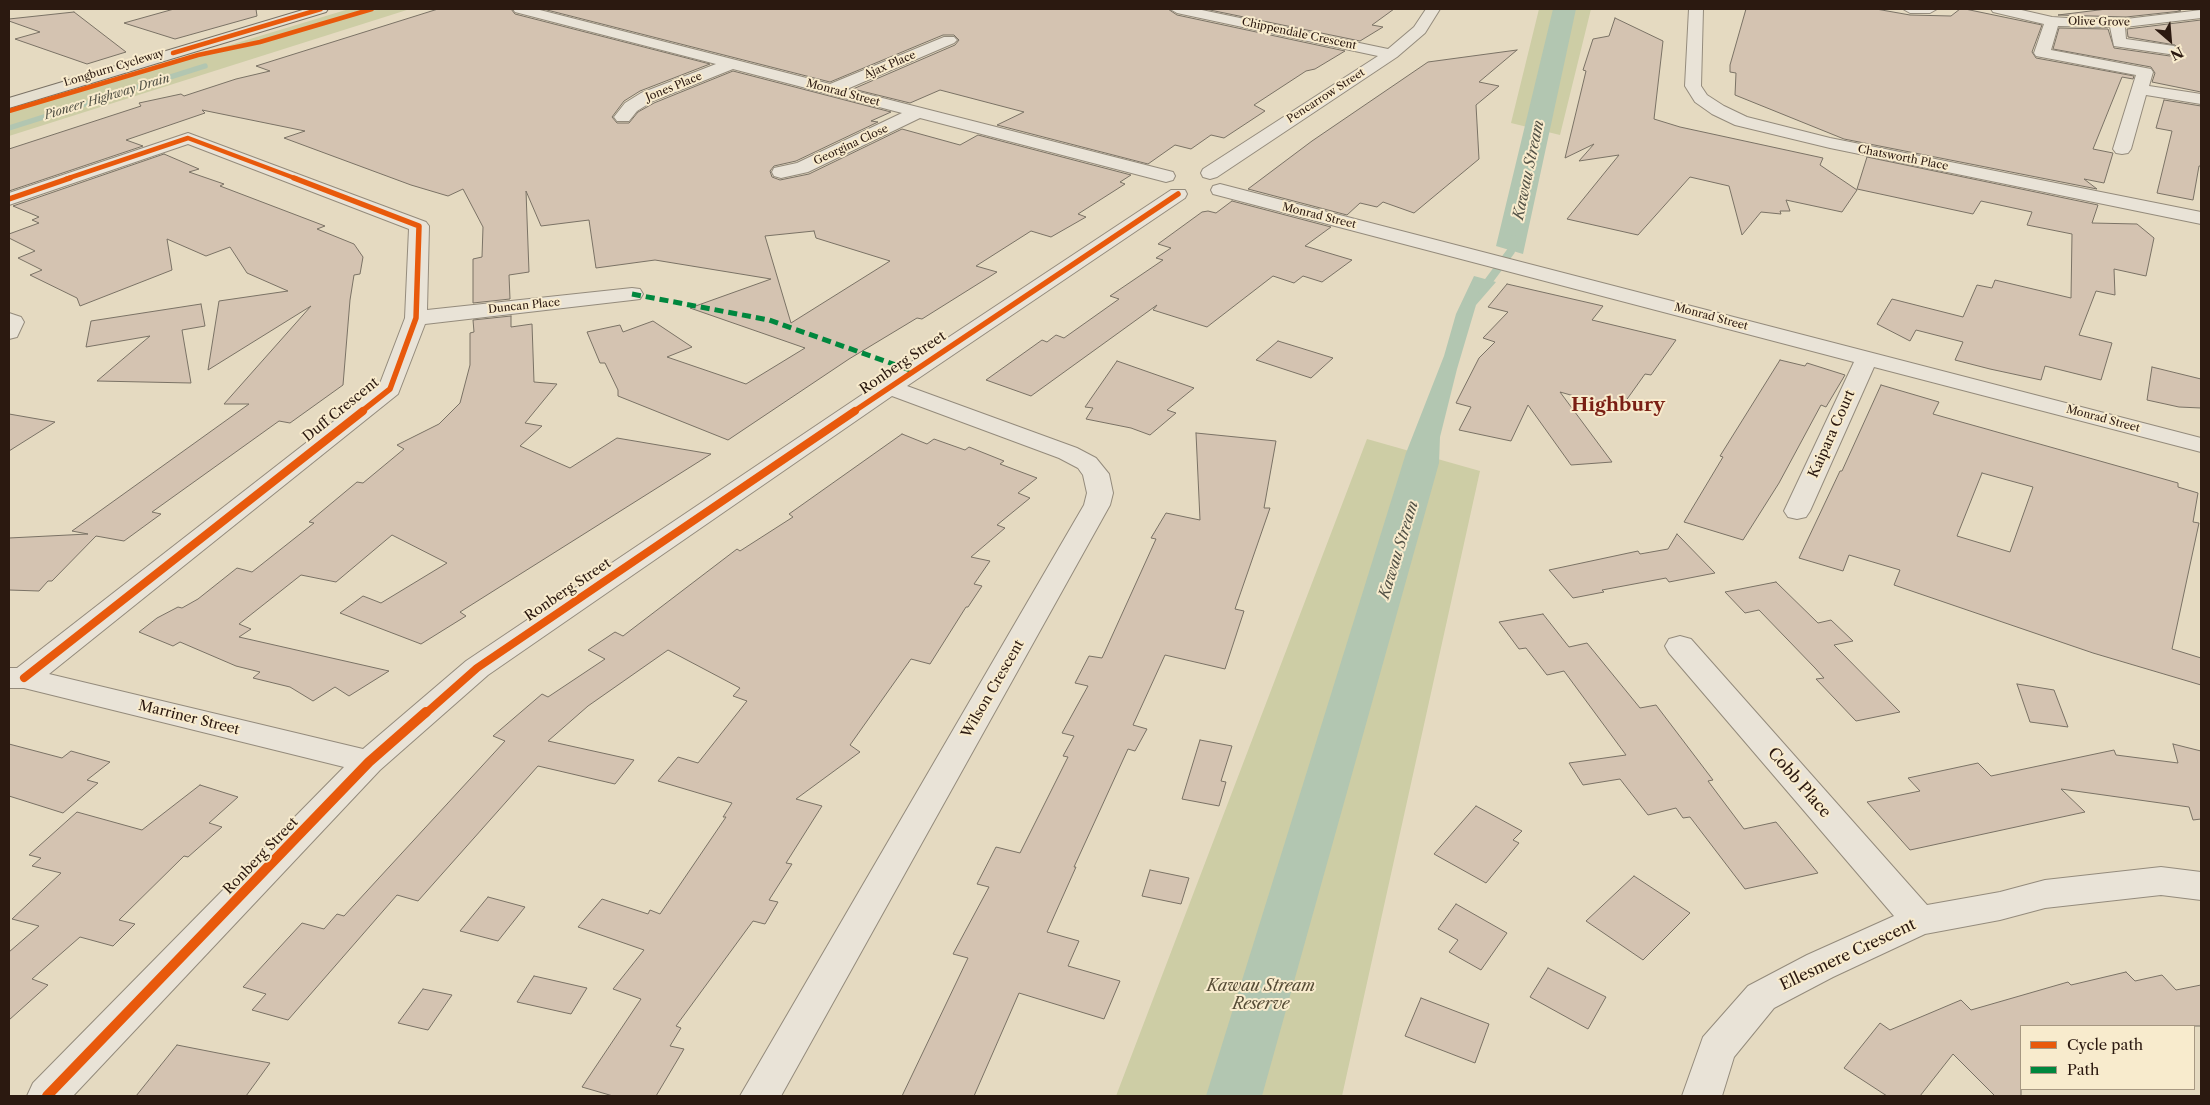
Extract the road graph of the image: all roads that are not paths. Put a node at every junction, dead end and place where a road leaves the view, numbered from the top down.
1 (321, 9) edge
2 (520, 9) edge
3 (1177, 9) edge
4 (1433, 9) edge
5 (1696, 9) edge
6 (1910, 9) edge
7 (1930, 9) edge
8 (1998, 9) edge
9 (2201, 14) edge
10 (2052, 20) junction
11 (2117, 23) junction
12 (949, 40) dead end
13 (2169, 49) dead end
14 (1391, 54) junction
15 (731, 64) junction
16 (832, 89) junction
17 (2140, 89) junction
18 (2201, 99) edge
19 (9, 103) edge
20 (918, 112) junction
21 (623, 117) dead end
22 (2122, 149) dead end
23 (781, 172) dead end
24 (1191, 185) junction
25 (9, 199) edge
26 (2201, 218) edge
27 (632, 294) dead end
28 (416, 318) junction
29 (9, 320) edge
30 (9, 332) edge
31 (1867, 358) junction
32 (889, 387) junction
33 (2201, 445) edge
34 (1797, 511) dead end
35 (1680, 646) dead end
36 (16, 678) edge
37 (369, 762) junction
38 (2201, 886) edge
39 (1919, 921) junction
40 (46, 1096) edge
41 (760, 1096) edge
42 (1702, 1096) edge

1 - 19 main road
2 - 15 street, Monrad Street
3 - 14 street, Chippendale Crescent
4 - 14 street, Pencarrow Street
5 - 26 street, Chatsworth Place
6 - 7 street
8 - 10 street, Olive Grove
9 - 11 street, Olive Grove
10 - 11 street, Olive Grove
10 - 17 street
11 - 13 street
12 - 16 street, Ajax Place
14 - 24 street, Pencarrow Street
15 - 16 street, Monrad Street
15 - 21 street, Jones Place
16 - 20 street, Monrad Street
17 - 18 street
17 - 22 street
20 - 23 street, Georgina Close
20 - 24 street, Monrad Street
24 - 31 street, Monrad Street
24 - 32 street, Ronberg Street
25 - 28 street, Duff Crescent
27 - 28 street, Duncan Place
28 - 36 street, Duff Crescent
29 - 30 street
31 - 33 street, Monrad Street
31 - 34 street, Kaipara Court
32 - 37 street, Ronberg Street
32 - 41 street, Wilson Crescent
35 - 39 street, Cobb Place
36 - 37 street, Marriner Street
37 - 40 street, Ronberg Street
38 - 39 street, Ellesmere Crescent
39 - 42 street, Ellesmere Crescent

